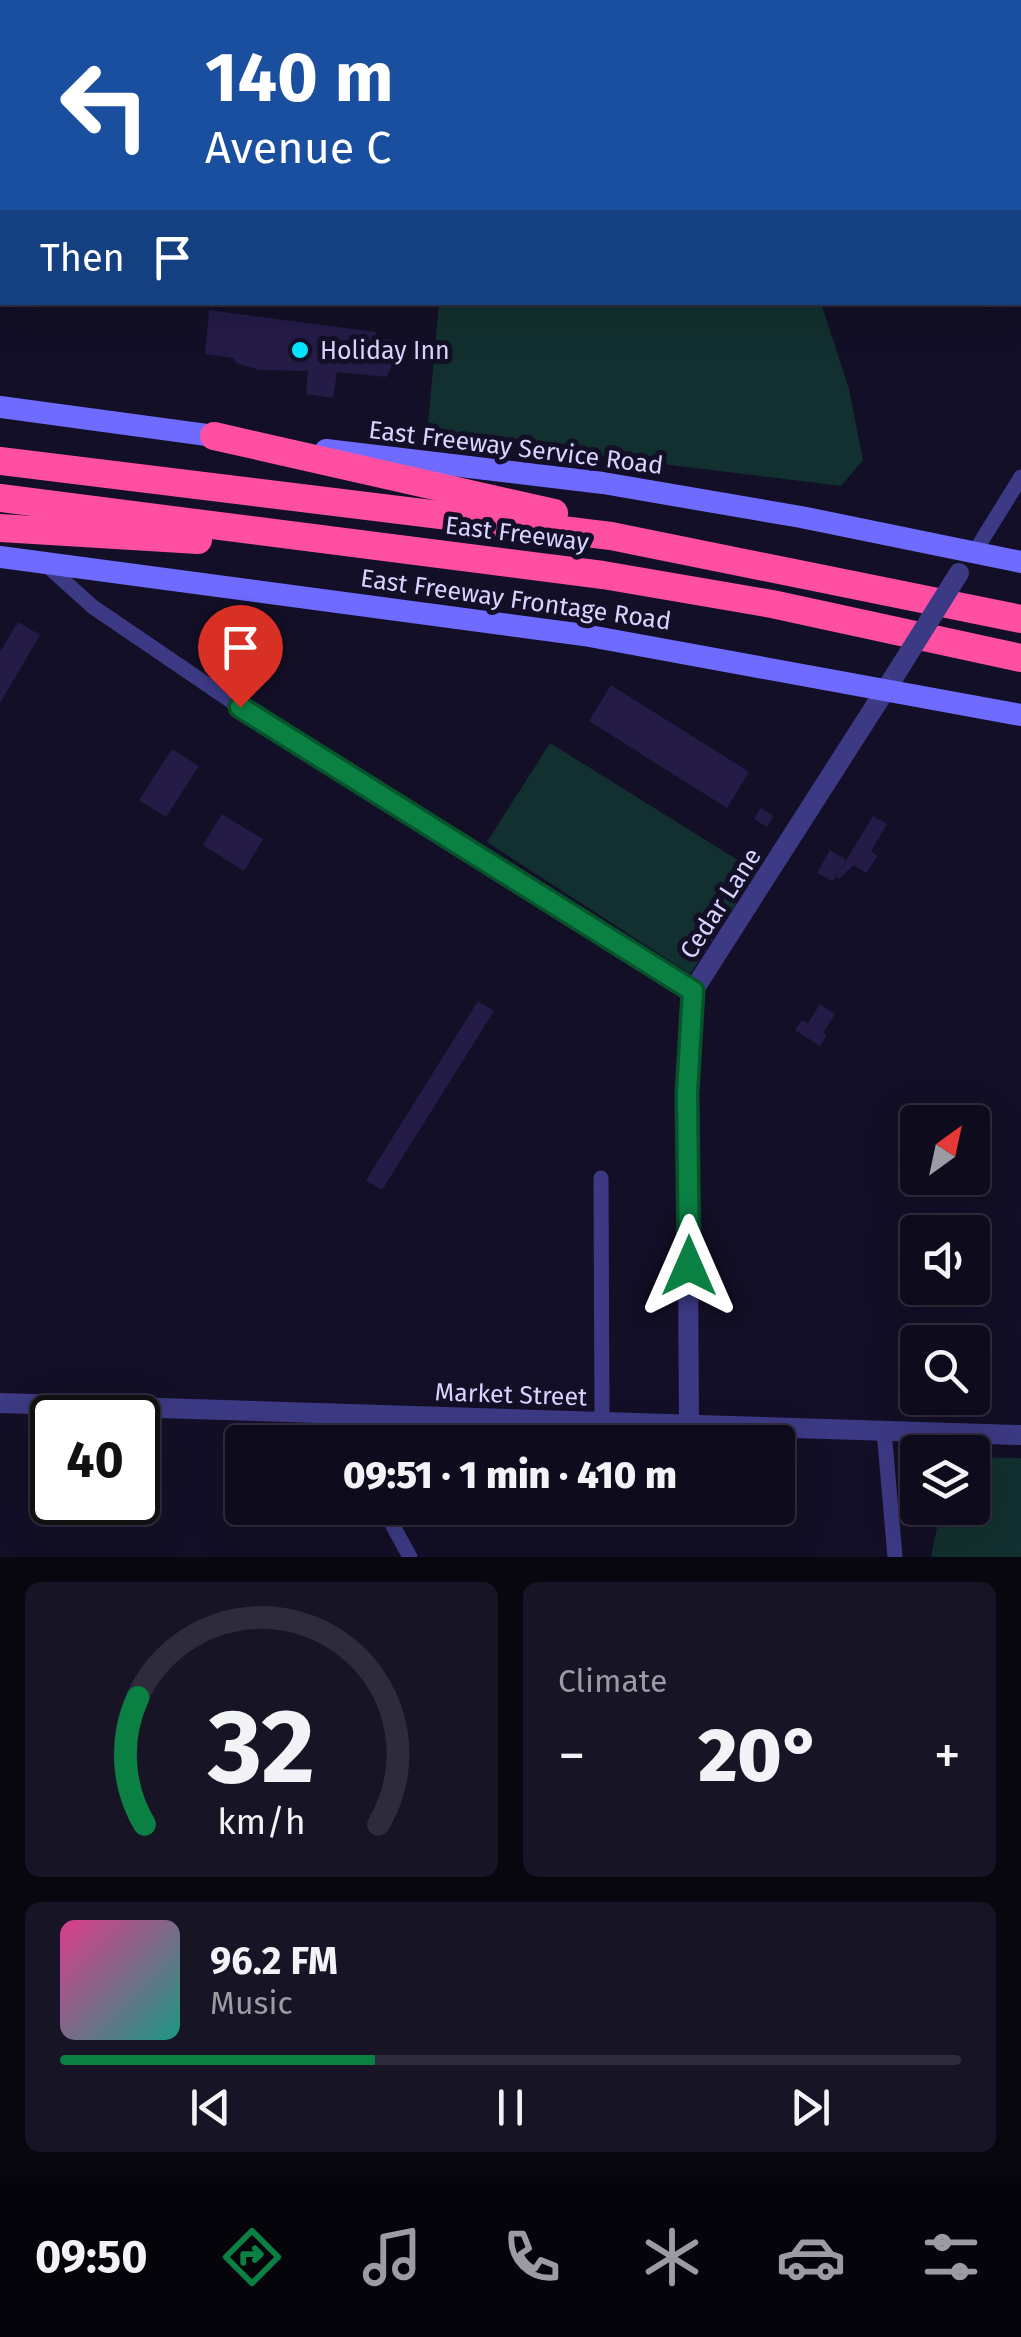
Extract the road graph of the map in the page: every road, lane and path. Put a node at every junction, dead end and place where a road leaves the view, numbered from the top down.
1 (0, 407) edge
2 (214, 436) junction
3 (0, 461) edge
4 (1021, 477) edge
5 (0, 498) edge
6 (0, 528) edge
7 (611, 536) junction
8 (414, 550) junction
9 (974, 553) junction
10 (0, 556) edge
11 (44, 562) junction
12 (1021, 562) edge
13 (1021, 619) edge
14 (1021, 658) edge
15 (887, 689) junction
16 (1021, 715) edge
17 (693, 991) junction
18 (601, 1178) dead end
19 (0, 1403) edge
20 (401, 1416) junction
21 (602, 1422) junction
22 (689, 1424) junction
23 (400, 1425) edge
24 (884, 1430) junction
25 (1021, 1434) edge
26 (394, 1525) edge
27 (410, 1557) edge
28 (895, 1557) edge

1 - 2 main road, East Freeway Service Road
2 - 7 highway
2 - 9 main road, East Freeway Service Road
3 - 7 highway, East Freeway
4 - 9 street, Cedar Lane
5 - 8 highway, East Freeway
6 - 8 highway
7 - 13 highway, East Freeway
8 - 14 highway, East Freeway
9 - 12 main road, East Freeway Service Road
9 - 15 street, Cedar Lane, bridge
10 - 11 main road, East Freeway Frontage Road
11 - 15 main road, East Freeway Frontage Road
11 - 17 street
15 - 16 main road, East Freeway Frontage Road
15 - 17 street, Cedar Lane
17 - 22 street, Cedar Lane
18 - 21 street
19 - 20 street, Market Street
20 - 21 street, Market Street
20 - 23 street
21 - 22 street, Market Street
22 - 24 street, Market Street
24 - 25 street, Market Street
24 - 28 street
26 - 27 street

